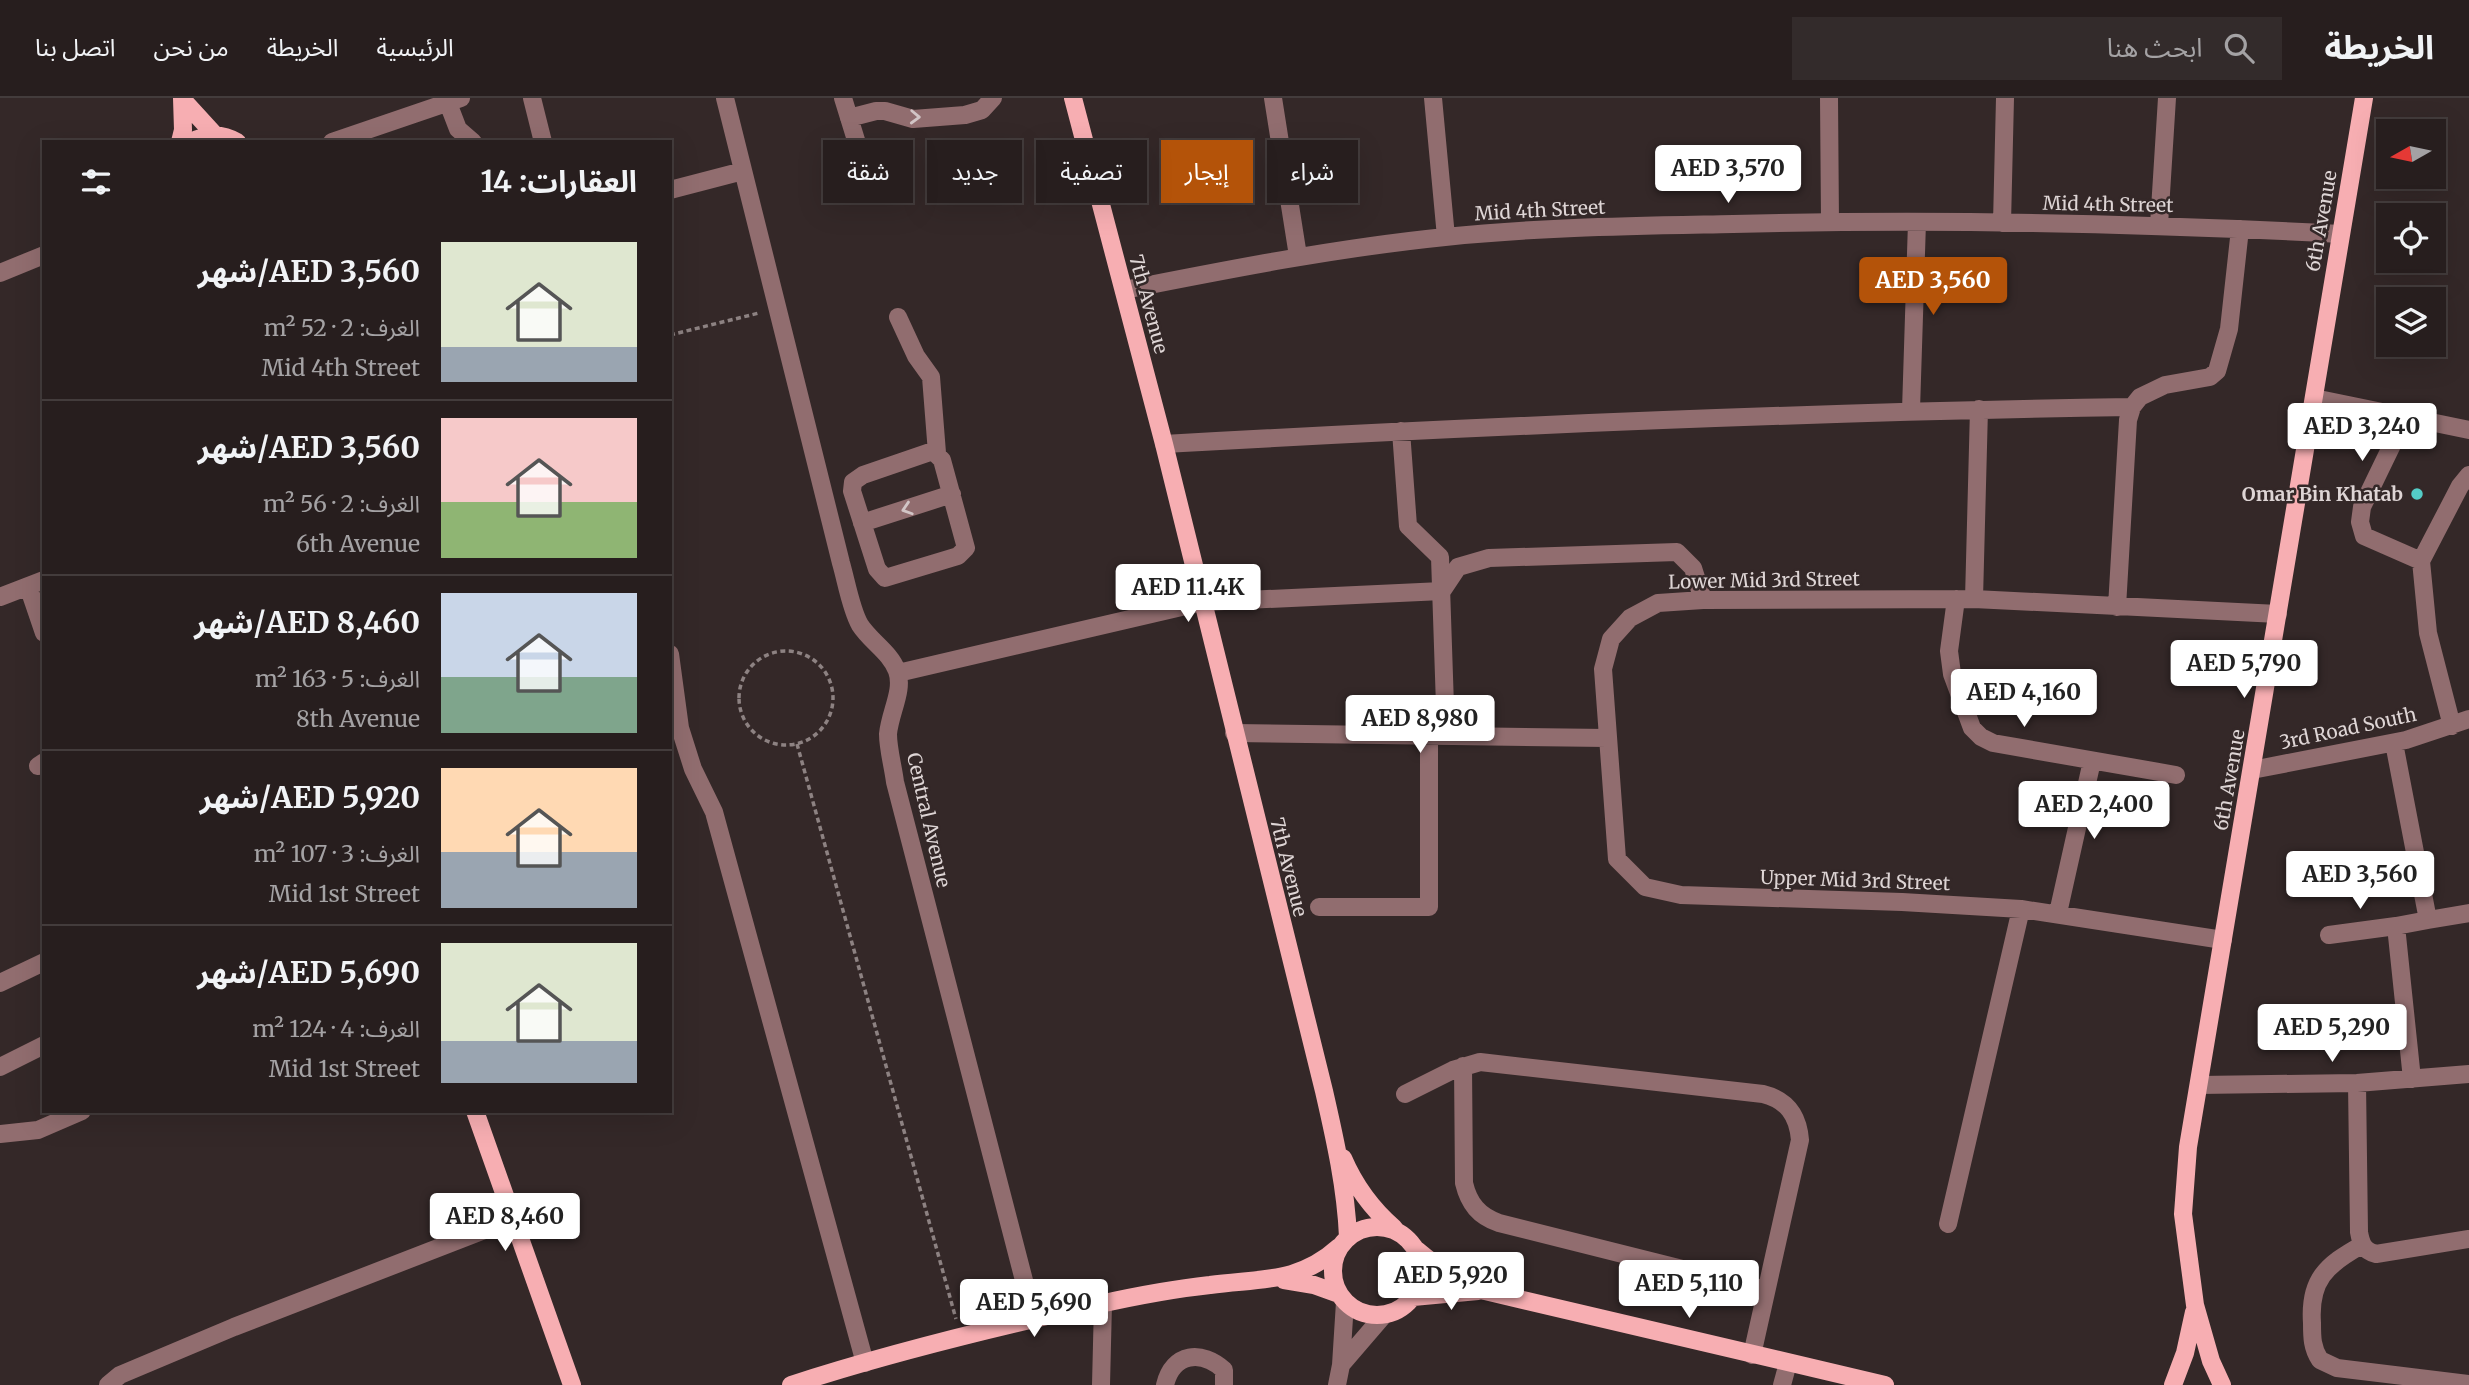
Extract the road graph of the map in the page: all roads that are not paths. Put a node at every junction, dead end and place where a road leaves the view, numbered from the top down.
1 (532, 98) edge
2 (725, 98) edge
3 (843, 98) edge
4 (993, 98) edge
5 (1073, 98) edge
6 (1273, 98) edge
7 (1433, 98) edge
8 (1829, 98) edge
9 (2005, 98) edge
10 (2167, 98) edge
11 (2364, 98) edge
12 (182, 99) edge
13 (455, 100) edge
14 (849, 118) junction
15 (215, 135) junction
16 (180, 140) edge
17 (195, 140) edge
18 (231, 140) edge
19 (338, 140) edge
20 (470, 140) edge
21 (542, 140) edge
22 (856, 140) edge
23 (743, 171) junction
24 (672, 189) edge
25 (1829, 222) junction
26 (1917, 222) junction
27 (2002, 223) junction
28 (2159, 225) junction
29 (2240, 229) junction
30 (2340, 234) junction
31 (1446, 237) junction
32 (42, 256) edge
33 (1298, 256) junction
34 (0, 273) edge
35 (1124, 290) junction
36 (898, 317) dead end
37 (2314, 398) junction
38 (2132, 407) junction
39 (1979, 409) junction
40 (1911, 410) junction
41 (2406, 416) junction
42 (2469, 430) edge
43 (1401, 431) junction
44 (1164, 444) junction
45 (937, 453) junction
46 (2469, 474) edge
47 (951, 494) junction
48 (858, 510) junction
49 (829, 513) junction
50 (2421, 561) junction
51 (36, 583) edge
52 (1441, 591) junction
53 (0, 597) edge
54 (1965, 599) junction
55 (1703, 600) junction
56 (1203, 603) junction
57 (2117, 607) junction
58 (2278, 614) junction
59 (42, 620) edge
60 (898, 673) junction
61 (672, 684) edge
62 (2469, 719) edge
63 (2452, 726) junction
64 (675, 729) edge
65 (1234, 733) junction
66 (1438, 736) junction
67 (1607, 738) junction
68 (2394, 743) junction
69 (2092, 761) junction
70 (2252, 770) junction
71 (2176, 775) dead end
72 (1319, 907) dead end
73 (2021, 909) junction
74 (2469, 913) edge
75 (2058, 914) junction
76 (2428, 920) junction
77 (2396, 926) junction
78 (2329, 935) dead end
79 (2223, 940) junction
80 (42, 963) edge
81 (0, 984) edge
82 (42, 1046) edge
83 (1463, 1066) junction
84 (0, 1067) edge
85 (2469, 1074) edge
86 (2412, 1079) junction
87 (2357, 1083) junction
88 (2199, 1085) junction
89 (1405, 1094) dead end
90 (77, 1113) edge
91 (476, 1113) edge
92 (0, 1133) edge
93 (1336, 1142) junction
94 (513, 1219) junction
95 (1948, 1224) dead end
96 (1395, 1230) junction
97 (2469, 1239) edge
98 (1343, 1242) junction
99 (2362, 1245) junction
100 (1417, 1250) junction
101 (1274, 1279) junction
102 (1766, 1290) junction
103 (1485, 1291) junction
104 (1413, 1297) junction
105 (1342, 1298) junction
106 (1103, 1303) junction
107 (2195, 1305) junction
108 (1384, 1315) junction
109 (1034, 1319) junction
110 (1752, 1355) junction
111 (865, 1363) junction
112 (1788, 1363) junction
113 (1341, 1365) junction
114 (574, 1383) edge
115 (794, 1384) edge
116 (2469, 1384) edge
117 (108, 1385) edge
118 (1101, 1385) edge
119 (1165, 1385) edge
120 (1224, 1385) edge
121 (1337, 1385) edge
122 (1782, 1385) edge
123 (1885, 1385) edge
124 (2173, 1385) edge
125 (2222, 1385) edge

1 - 21 street
2 - 23 street
3 - 14 street
14 -> 4 street
5 - 35 main road, 7th Avenue
6 - 33 street
7 - 31 street
8 - 25 street
9 - 27 street
10 - 28 street
11 - 30 main road, 6th Avenue
12 - 15 main road
12 - 16 main road
13 - 19 street
13 - 20 street
14 - 22 street
15 - 17 main road
15 - 18 main road
23 - 24 street
23 - 49 street
25 - 26 street, Mid 4th Street
25 - 31 street, Mid 4th Street
26 - 27 street, Mid 4th Street
26 - 40 street
27 - 28 street, Mid 4th Street
28 - 29 street, Mid 4th Street
29 - 30 street, Mid 4th Street
29 - 38 street
30 - 37 main road, 6th Avenue
31 - 33 street, Mid 4th Street
32 - 34 street
33 - 35 street, Mid 4th Street
35 - 44 main road, 7th Avenue
36 - 45 street
37 - 41 street
37 - 58 main road, 6th Avenue
38 - 39 street
38 - 57 street
39 - 40 street
39 - 54 street
40 - 43 street
41 - 42 street
41 - 50 street
43 - 44 street
43 - 52 street
44 - 56 main road, 7th Avenue
45 - 47 street
45 - 48 street
46 - 50 street
47 -> 48 street
47 - 48 street
48 - 49 street
49 - 60 street
50 - 63 street
51 - 53 street
51 - 59 street
52 - 55 street
52 - 56 street
52 - 66 street
54 - 55 street, Lower Mid 3rd Street
54 - 57 street, Lower Mid 3rd Street
54 - 69 street
55 - 67 street, Lower Mid 3rd Street
56 - 60 street
56 - 65 main road, 7th Avenue
57 - 58 street, Lower Mid 3rd Street
58 - 70 main road, 6th Avenue
60 - 109 street, Central Avenue
61 - 64 street
62 - 63 street, 3rd Road South
63 - 68 street, 3rd Road South
64 - 111 street
65 - 66 street
65 - 93 main road, 7th Avenue
66 - 67 street
66 - 72 street
67 - 73 street, Upper Mid 3rd Street
68 - 70 street, 3rd Road South
68 - 76 street
69 - 71 street
69 - 75 street
70 - 79 main road, 6th Avenue
73 - 75 street, Upper Mid 3rd Street
73 - 95 street
74 - 76 street
75 - 79 street, Upper Mid 3rd Street
76 - 77 street
77 - 78 street
77 - 86 street
79 - 88 main road, 6th Avenue
80 - 81 street
82 - 84 street
83 - 89 street
83 - 102 street
83 - 102 street
85 - 86 street
86 - 87 street
87 - 88 street
87 - 99 street
88 - 107 main road, 6th Avenue
90 - 92 street
91 - 94 main road
93 - 96 main road, 7th Avenue
93 - 98 main road, 7th Avenue
94 - 114 main road
94 - 117 street
96 - 98 main road
96 - 100 main road
97 - 99 street
98 - 101 main road
98 - 105 main road
99 - 116 street
100 - 103 main road
100 - 104 main road
101 - 105 main road
101 - 106 main road
102 - 110 street
103 - 104 main road
103 - 110 main road
104 - 108 main road
105 - 108 main road
105 - 113 street
106 - 109 main road
106 - 118 street
107 - 124 main road, 6th Avenue
107 - 125 main road, 6th Avenue
108 - 113 street
109 - 111 main road
110 - 112 main road
111 - 115 main road
112 - 122 street
112 - 123 main road
113 - 121 street
119 - 120 street

